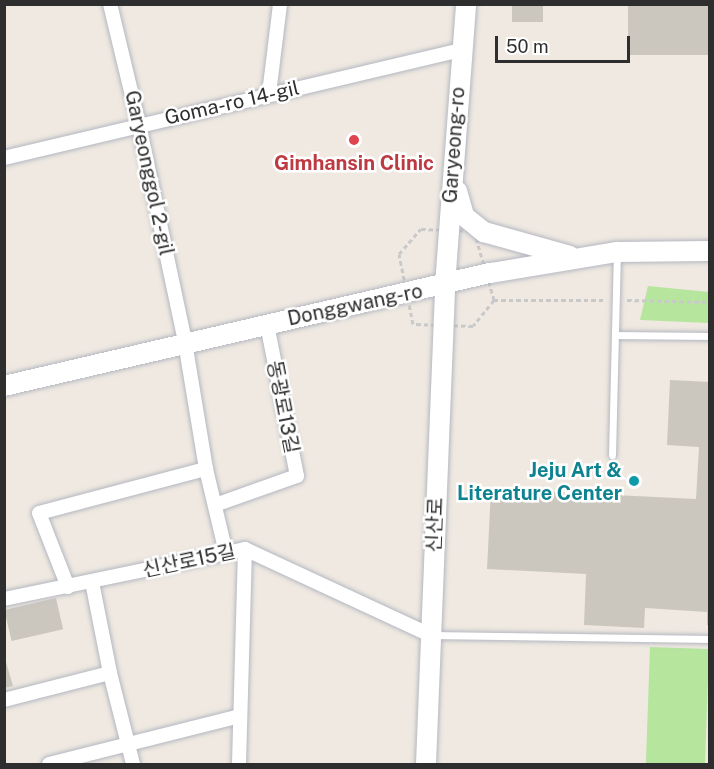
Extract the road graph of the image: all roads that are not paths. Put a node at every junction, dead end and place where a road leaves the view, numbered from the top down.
1 (110, 4) edge
2 (280, 4) edge
3 (465, 4) edge
4 (460, 50) junction
5 (269, 94) junction
6 (139, 124) junction
7 (4, 158) edge
8 (453, 164) junction
9 (710, 251) edge
10 (617, 252) junction
11 (579, 258) junction
12 (445, 285) junction
13 (267, 324) junction
14 (615, 335) junction
15 (710, 336) edge
16 (185, 342) junction
17 (4, 386) edge
18 (612, 455) dead end
19 (206, 469) junction
20 (215, 505) junction
21 (244, 549) junction
22 (226, 553) junction
23 (92, 582) junction
24 (69, 587) junction
25 (4, 599) edge
26 (430, 635) junction
27 (710, 639) edge
28 (110, 673) junction
29 (4, 700) edge
30 (240, 716) junction
31 (129, 743) junction
32 (49, 765) edge
33 (133, 765) edge
34 (239, 765) edge
35 (426, 765) edge

1 - 6 street, Garyeonggol 2-gil
2 - 5 street
3 - 4 main road, Garyeong-ro
4 - 5 street, Goma-ro 14-gil
4 - 8 main road, Garyeong-ro
5 - 6 street, Goma-ro 14-gil
6 - 7 street, Goma-ro 14-gil
6 - 16 street, Garyeonggol 2-gil
8 - 11 main road
8 - 12 main road, Garyeong-ro
9 - 10 main road, Donggwang-ro
10 - 11 main road, Donggwang-ro
10 - 14 lane
11 - 12 main road, Donggwang-ro
12 - 13 main road, Donggwang-ro
12 - 26 main road, 신산로
13 - 16 main road, Donggwang-ro
13 - 20 street, 동광로13길
14 - 15 lane
14 - 18 lane
16 - 17 main road, Donggwang-ro
16 - 19 street
19 - 20 street
19 - 24 street
20 - 22 street
21 - 22 street, 신산로15길
21 - 26 street, 신산로15길
21 - 30 street
22 - 23 street, 신산로15길
23 - 24 street, 신산로15길
23 - 28 street
24 - 25 street, 신산로15길
26 - 27 lane
26 - 35 main road, 신산로
28 - 29 street
28 - 31 street
30 - 31 street
30 - 34 street
31 - 32 street
31 - 33 street

